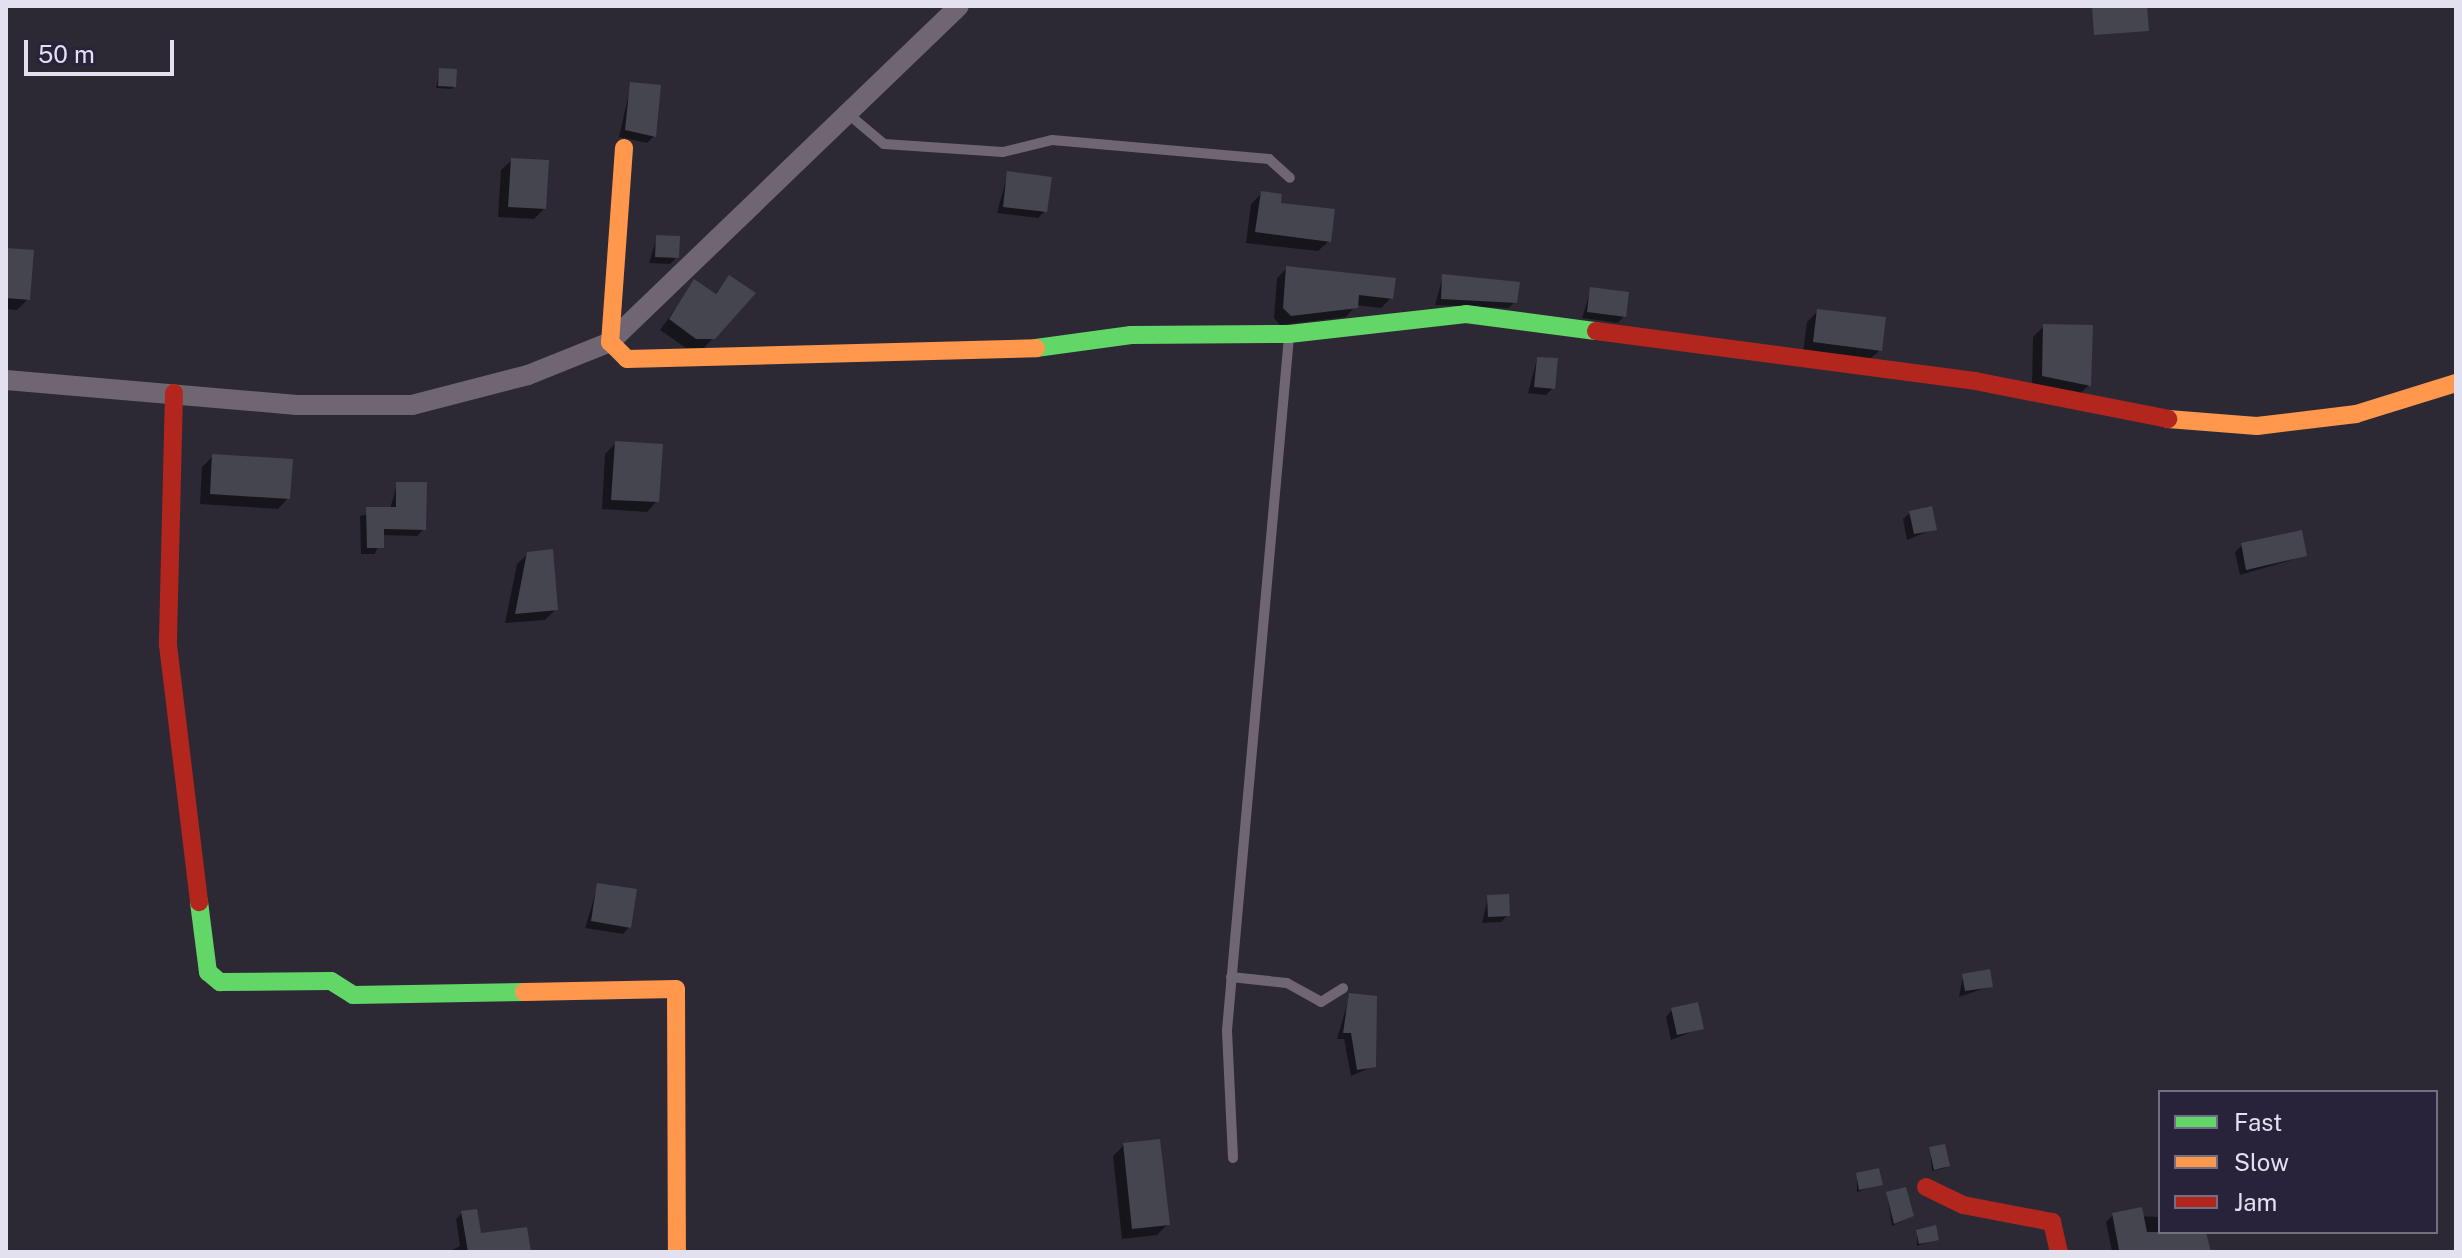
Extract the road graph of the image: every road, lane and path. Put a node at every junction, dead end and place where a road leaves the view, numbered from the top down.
1 (959, 6) edge
2 (847, 113) junction
3 (624, 148) dead end
4 (1290, 178) dead end
5 (1289, 334) junction
6 (610, 342) junction
7 (6, 380) edge
8 (2456, 383) edge
9 (174, 393) junction
10 (1231, 977) junction
11 (1343, 988) dead end
12 (1233, 1158) dead end
13 (1926, 1187) dead end
14 (677, 1252) edge
15 (2059, 1252) edge

1 - 2 street
2 - 4 lane
2 - 6 street
3 - 6 street
5 - 6 street
5 - 8 street
5 - 10 lane
6 - 9 street
7 - 9 street
9 - 14 street
10 - 11 lane
10 - 12 lane
13 - 15 street

